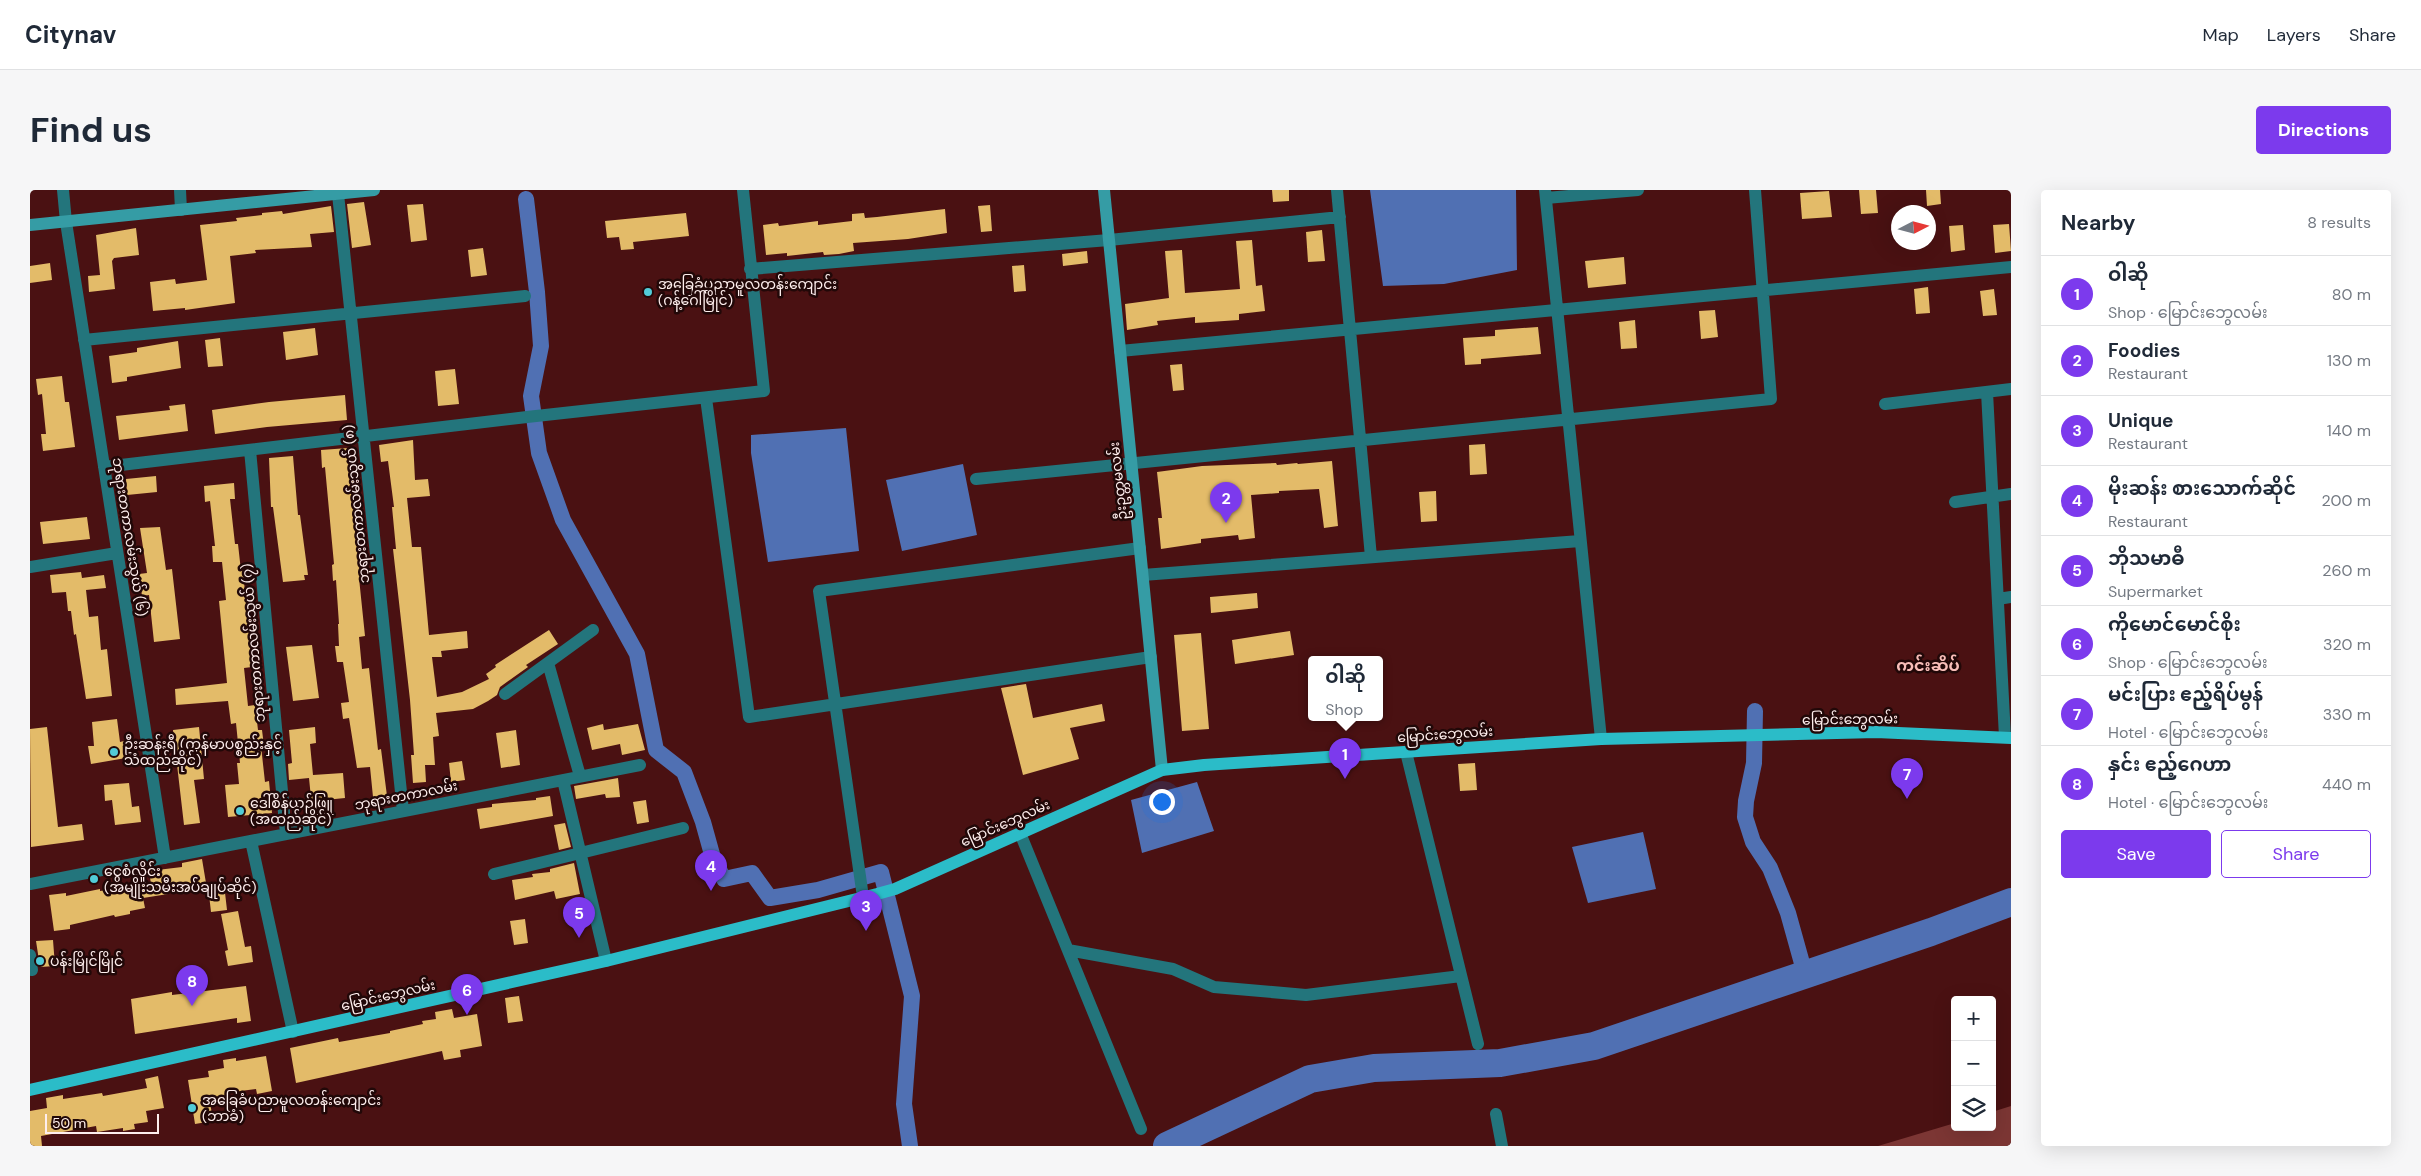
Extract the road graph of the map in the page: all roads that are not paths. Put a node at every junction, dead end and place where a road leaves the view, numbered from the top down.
1 (63, 190) edge
2 (180, 190) edge
3 (374, 190) edge
4 (743, 190) edge
5 (1104, 190) edge
6 (1338, 190) edge
7 (1638, 190) edge
8 (1755, 190) edge
9 (338, 194) junction
10 (1545, 194) edge
11 (181, 210) junction
12 (1340, 217) junction
13 (66, 222) junction
14 (30, 225) edge
15 (1109, 240) junction
16 (2011, 267) edge
17 (750, 269) junction
18 (1763, 290) junction
19 (525, 296) dead end
20 (1557, 310) junction
21 (350, 314) junction
22 (1350, 329) junction
23 (84, 340) junction
24 (1120, 351) junction
25 (2011, 389) edge
26 (1987, 392) junction
27 (706, 398) junction
28 (1885, 404) dead end
29 (1568, 420) junction
30 (364, 436) junction
31 (1360, 440) junction
32 (250, 450) junction
33 (1131, 464) junction
34 (104, 467) junction
35 (976, 480) dead end
36 (2011, 494) edge
37 (1992, 497) junction
38 (1955, 502) dead end
39 (1580, 541) junction
40 (1140, 548) junction
41 (117, 553) junction
42 (1371, 557) junction
43 (30, 567) edge
44 (1143, 575) junction
45 (2011, 597) edge
46 (1998, 599) junction
47 (594, 630) dead end
48 (1151, 657) junction
49 (548, 663) junction
50 (505, 694) dead end
51 (834, 703) junction
52 (2008, 738) edge
53 (1601, 739) junction
54 (1406, 752) junction
55 (640, 765) dead end
56 (1162, 770) junction
57 (580, 776) junction
58 (563, 780) junction
59 (403, 811) junction
60 (683, 828) dead end
61 (1020, 833) junction
62 (286, 834) junction
63 (251, 841) junction
64 (580, 854) junction
65 (165, 858) junction
66 (494, 874) dead end
67 (30, 884) edge
68 (863, 897) junction
69 (1068, 950) junction
70 (30, 955) edge
71 (606, 962) junction
72 (32, 970) dead end
73 (1461, 976) junction
74 (292, 1032) junction
75 (1478, 1044) dead end
76 (30, 1090) edge
77 (1496, 1114) dead end
78 (1141, 1129) dead end
79 (1502, 1146) edge

1 - 13 street, ဘုရားတကာလမ်းသွယ် (၆)
2 - 11 street
3 - 9 street
4 - 17 street
5 - 15 street, ဦးဥတ္တမလမ်း
6 - 12 street
7 - 10 street
8 - 18 street
9 - 11 street
9 - 21 street, ဘုရားတကာလမ်းသွယ် (၈)
10 - 20 street
11 - 13 street
12 - 15 street
12 - 22 street
13 - 14 street
13 - 23 street, ဘုရားတကာလမ်းသွယ် (၆)
15 - 17 street
15 - 24 street, ဦးဥတ္တမလမ်း
16 - 18 street
17 - 27 street
18 - 20 street
18 - 29 street
19 - 21 street
20 - 22 street
20 - 29 street
21 - 23 street
21 - 30 street, ဘုရားတကာလမ်းသွယ် (၈)
22 - 24 street
22 - 31 street
23 - 34 street, ဘုရားတကာလမ်းသွယ် (၆)
24 - 33 street, ဦးဥတ္တမလမ်း
25 - 26 street
26 - 28 street
26 - 37 street
27 - 30 street
27 - 51 street
29 - 31 street
29 - 39 street
30 - 32 street
30 - 59 street, ဘုရားတကာလမ်းသွယ် (၈)
31 - 33 street
31 - 42 street
32 - 34 street
32 - 62 street, ဘုရားတကာလမ်းသွယ် (၇)
33 - 35 street
33 - 40 street, ဦးဥတ္တမလမ်း
34 - 41 street, ဘုရားတကာလမ်းသွယ် (၆)
36 - 37 street
37 - 38 street
37 - 46 street
39 - 42 street
39 - 53 street
40 - 44 street, ဦးဥတ္တမလမ်း
40 - 51 street
41 - 43 street
41 - 65 street, ဘုရားတကာလမ်းသွယ် (၆)
42 - 44 street
44 - 48 street, ဦးဥတ္တမလမ်း
45 - 46 street
46 - 52 street
47 - 49 street
48 - 51 street
48 - 56 street, ဦးဥတ္တမလမ်း
49 - 50 street
49 - 57 street
51 - 68 street
52 - 53 main road, မြောင်းဘွေလမ်း
53 - 54 main road, မြောင်းဘွေလမ်း
54 - 56 main road, မြောင်းဘွေလမ်း
54 - 73 street
55 - 57 street, ဘုရားတကာလမ်း
56 - 61 main road, မြောင်းဘွေလမ်း
57 - 58 street, ဘုရားတကာလမ်း
58 - 59 street, ဘုရားတကာလမ်း
58 - 64 street
59 - 62 street, ဘုရားတကာလမ်း
60 - 64 street
61 - 68 main road, မြောင်းဘွေလမ်း
61 - 69 street
62 - 63 street, ဘုရားတကာလမ်း
63 - 65 street, ဘုရားတကာလမ်း
63 - 74 street
64 - 66 street
64 - 71 street
65 - 67 street, ဘုရားတကာလမ်း
68 - 71 main road, မြောင်းဘွေလမ်း
69 - 73 street
69 - 78 street
70 - 72 street
71 - 74 main road, မြောင်းဘွေလမ်း
73 - 75 street
74 - 76 main road, မြောင်းဘွေလမ်း
77 - 79 street

